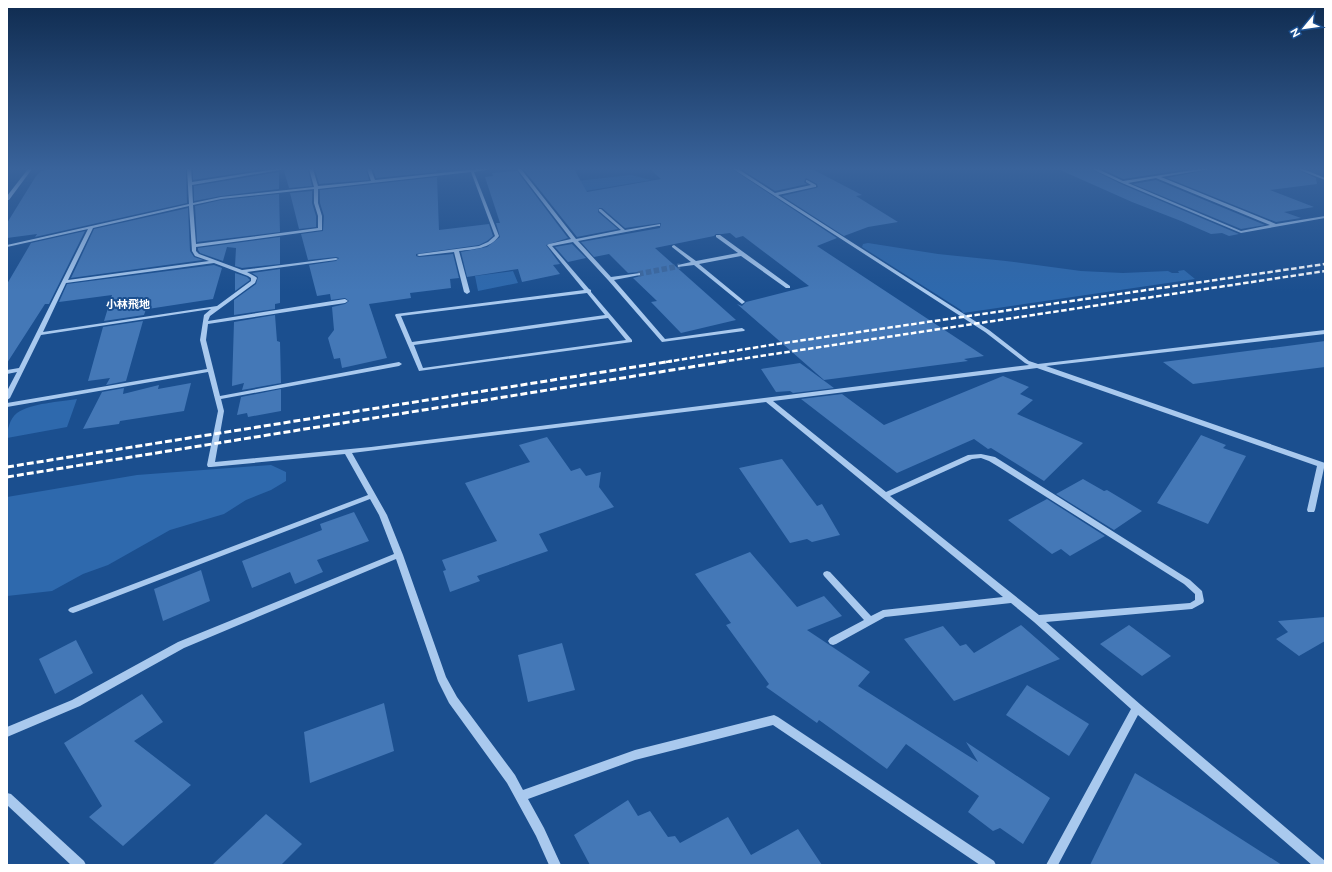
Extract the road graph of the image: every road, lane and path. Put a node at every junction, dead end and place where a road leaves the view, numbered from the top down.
1 (166, 210) edge
2 (191, 210) edge
3 (318, 210) edge
4 (487, 210) edge
5 (551, 210) edge
6 (601, 210) dead end
7 (798, 210) edge
8 (1188, 210) edge
9 (1237, 210) edge
10 (1325, 217) edge
11 (658, 225) dead end
12 (1276, 226) junction
13 (91, 227) junction
14 (624, 231) junction
15 (718, 236) dead end
16 (575, 241) junction
17 (7, 246) edge
18 (194, 246) junction
19 (674, 246) dead end
20 (456, 250) junction
21 (742, 254) junction
22 (419, 255) dead end
23 (336, 259) dead end
24 (214, 261) junction
25 (694, 263) junction
26 (680, 266) tunnel mouth
27 (242, 272) junction
28 (638, 274) tunnel mouth
29 (610, 279) junction
30 (64, 282) junction
31 (788, 287) dead end
32 (589, 291) junction
33 (467, 292) dead end
34 (345, 301) dead end
35 (742, 302) dead end
36 (218, 307) junction
37 (610, 316) junction
38 (205, 323) junction
39 (742, 330) dead end
40 (1325, 332) edge
41 (38, 334) junction
42 (410, 344) junction
43 (399, 364) dead end
44 (1035, 366) junction
45 (21, 369) junction
46 (210, 370) junction
47 (7, 372) edge
48 (7, 398) edge
49 (217, 398) junction
50 (768, 400) junction
51 (7, 405) edge
52 (347, 451) junction
53 (1323, 465) edge
54 (885, 495) junction
55 (372, 496) junction
56 (1311, 510) dead end
57 (399, 555) junction
58 (827, 574) dead end
59 (1012, 599) junction
60 (73, 610) dead end
61 (1037, 619) junction
62 (870, 621) junction
63 (833, 641) dead end
64 (1137, 708) junction
65 (7, 732) edge
66 (521, 796) junction
67 (7, 798) edge
68 (80, 865) edge
69 (555, 865) edge
70 (990, 865) edge
71 (1052, 865) edge
72 (1321, 865) edge

1 - 13 street
2 - 18 street
3 - 18 street
4 - 20 street
5 - 16 street
6 - 14 street
7 - 44 street
8 - 12 street
9 - 12 street
10 - 12 street
11 - 14 street
13 - 17 street
13 - 30 street
14 - 16 street
15 - 21 street
16 - 29 street
16 - 32 street
18 - 24 street
19 - 25 street
20 - 22 street
20 - 33 street
21 - 25 street
21 - 31 street
23 - 27 street
24 - 27 street
24 - 30 street
25 - 26 street
25 - 35 street
27 - 36 street
28 - 29 street
29 - 39 street
30 - 41 street
32 - 37 street
32 - 42 street
34 - 38 street
36 - 38 street
36 - 41 street
37 - 42 street
37 - 42 street
38 - 46 street
40 - 44 street
41 - 45 street
43 - 49 street
44 - 50 street
44 - 53 street
45 - 47 street
45 - 48 street
46 - 49 street
46 - 51 street
49 - 52 street
50 - 52 street
50 - 54 street
52 - 55 street
53 - 56 street
54 - 59 street
54 - 61 street
55 - 57 street
55 - 60 street
57 - 65 street
57 - 66 street
58 - 62 street
59 - 61 street
59 - 62 street
61 - 64 street
62 - 63 street
64 - 71 street
64 - 72 street
66 - 69 street
66 - 70 street
67 - 68 street

